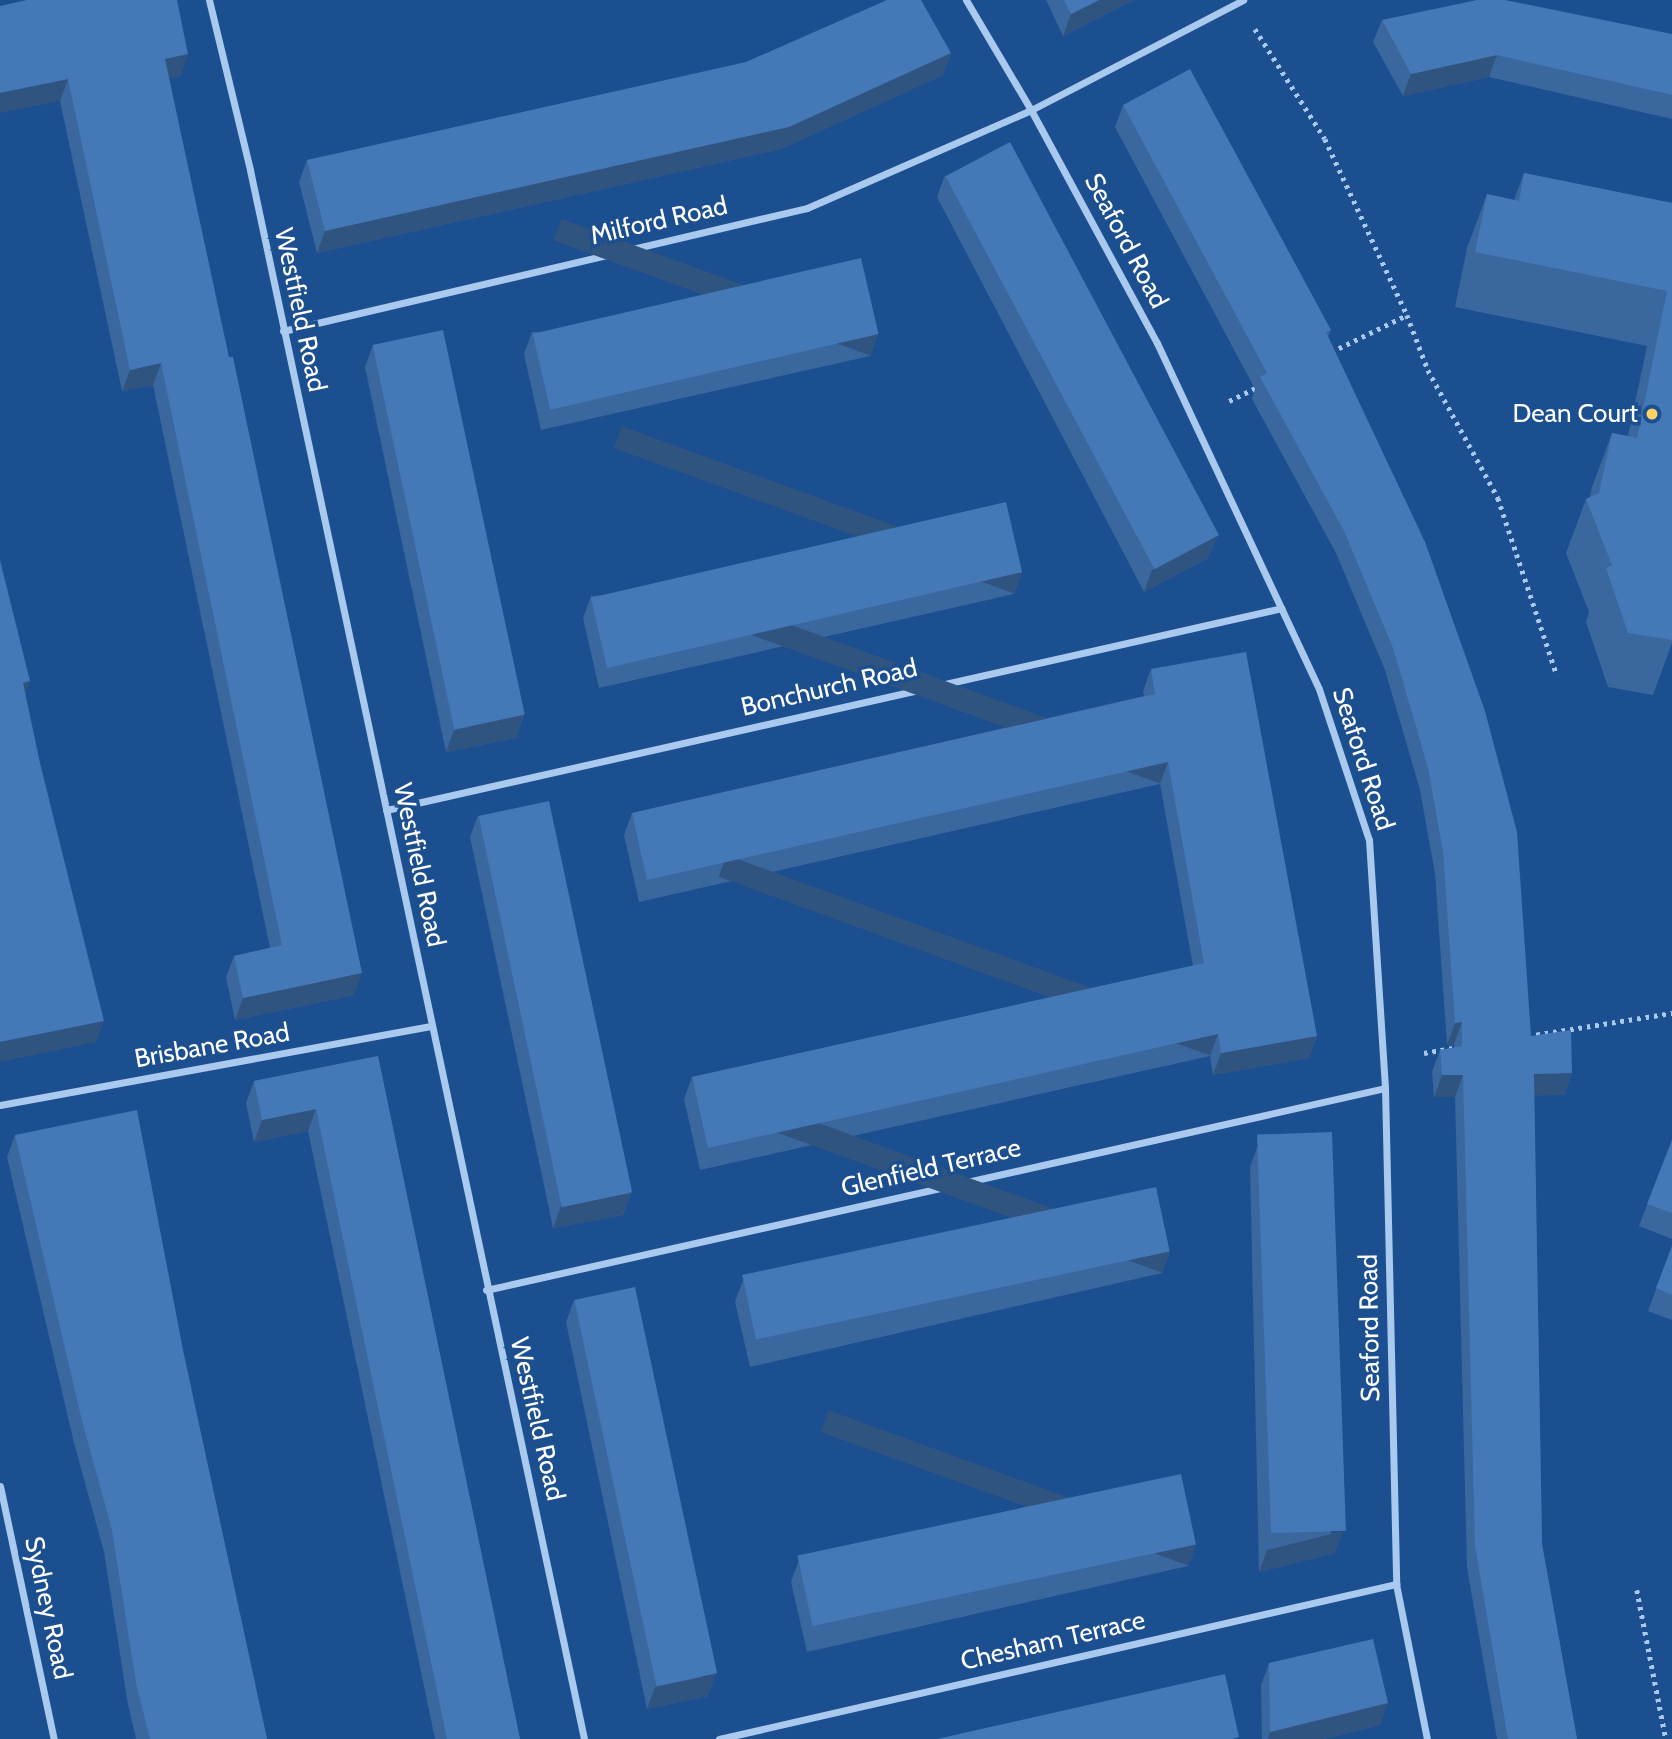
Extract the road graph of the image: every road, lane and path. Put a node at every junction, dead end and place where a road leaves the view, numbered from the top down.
1 (209, 0) edge
2 (966, 0) edge
3 (1240, 1) edge
4 (1031, 110) junction
5 (1407, 315) junction
6 (283, 331) junction
7 (1324, 355) edge
8 (1265, 384) edge
9 (1230, 401) dead end
10 (1282, 608) junction
11 (1557, 676) dead end
12 (386, 810) junction
13 (1672, 1013) edge
14 (430, 1026) junction
15 (1520, 1037) edge
16 (1465, 1046) edge
17 (1423, 1053) dead end
18 (1385, 1088) junction
19 (0, 1105) edge
20 (486, 1290) junction
21 (0, 1486) edge
22 (1396, 1584) junction
23 (1637, 1590) dead end
24 (54, 1739) edge
25 (584, 1739) edge
26 (719, 1739) edge
27 (1427, 1739) edge
28 (1665, 1739) edge

1 - 6 street, Westfield Road
2 - 4 street, Seaford Road
3 - 4 street, Milford Road
3 - 5 path
4 - 6 street, Milford Road
4 - 10 street, Seaford Road
5 - 7 path
5 - 11 path
6 - 12 street, Westfield Road
8 - 9 path
10 - 12 street, Bonchurch Road
10 - 18 street, Seaford Road
12 - 14 street, Westfield Road
13 - 15 path
14 - 19 street, Brisbane Road
14 - 20 street, Westfield Road
16 - 17 path
18 - 20 street, Glenfield Terrace
18 - 22 street, Seaford Road
20 - 25 street, Westfield Road
21 - 24 street, Sydney Road
22 - 26 street, Chesham Terrace
22 - 27 street, Seaford Road
23 - 28 path

